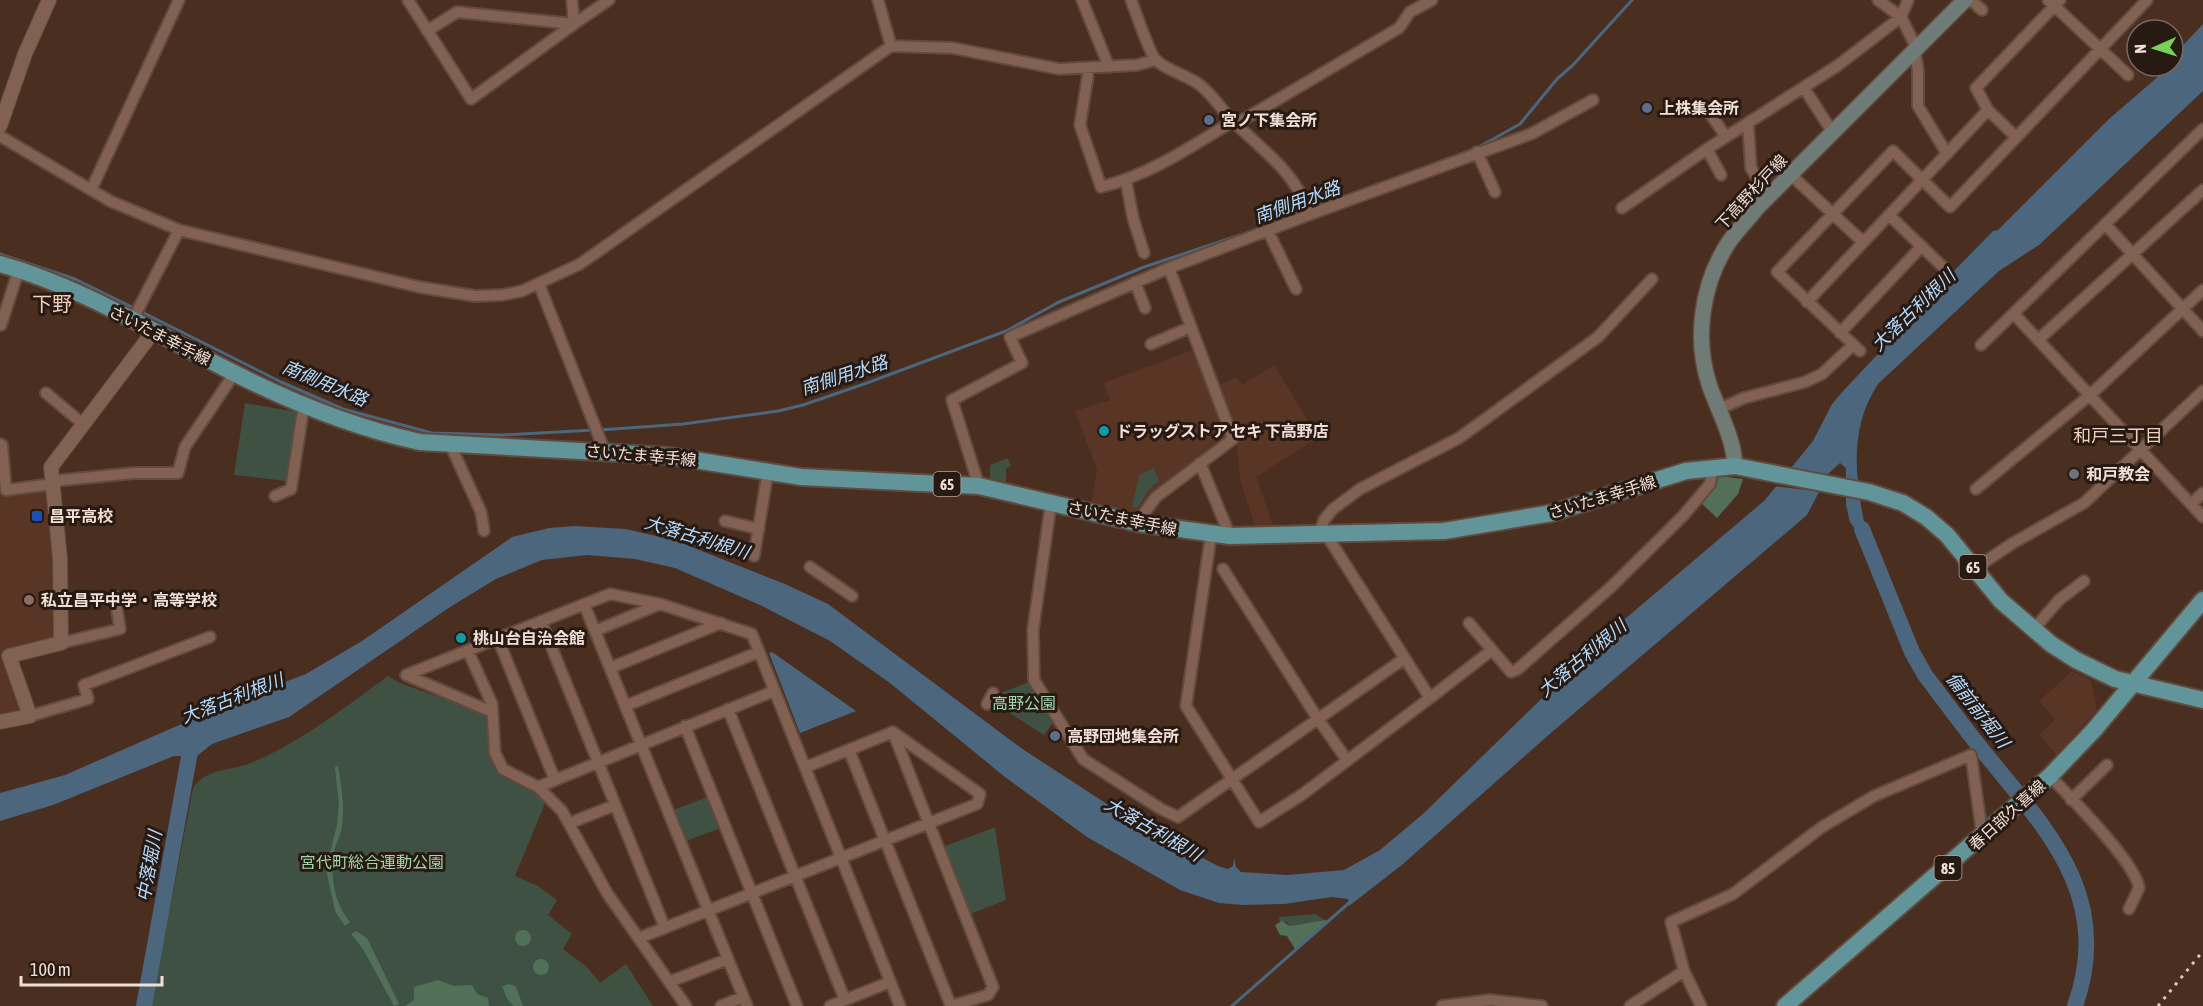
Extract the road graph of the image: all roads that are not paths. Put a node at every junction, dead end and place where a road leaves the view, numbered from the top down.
1 (49, 0) edge
2 (179, 0) edge
3 (408, 0) edge
4 (572, 0) edge
5 (609, 0) edge
6 (878, 0) edge
7 (1082, 0) edge
8 (1131, 0) edge
9 (1432, 0) edge
10 (1878, 0) edge
11 (1908, 0) edge
12 (1965, 0) edge
13 (1971, 0) edge
14 (2147, 0) edge
15 (2054, 2) edge
16 (1982, 10) dead end
17 (1901, 16) junction
18 (574, 24) junction
19 (427, 31) junction
20 (891, 46) junction
21 (2100, 48) junction
22 (1916, 50) junction
23 (1155, 60) junction
24 (1109, 67) junction
25 (1089, 68) junction
26 (2125, 72) edge
27 (1804, 88) junction
28 (1593, 100) dead end
29 (1707, 109) dead end
30 (1988, 110) junction
31 (1235, 123) junction
32 (1748, 123) junction
33 (0, 126) edge
34 (2203, 129) edge
35 (1833, 133) junction
36 (0, 136) edge
37 (1726, 137) junction
38 (2016, 137) junction
39 (1707, 149) junction
40 (1477, 152) junction
41 (1947, 154) junction
42 (1720, 175) dead end
43 (1791, 175) junction
44 (1922, 180) junction
45 (1126, 181) junction
46 (91, 190) junction
47 (2203, 190) edge
48 (1495, 192) dead end
49 (1769, 196) junction
50 (1622, 208) dead end
51 (1311, 214) junction
52 (1833, 215) junction
53 (1889, 215) junction
54 (2105, 224) junction
55 (179, 230) junction
56 (1268, 231) junction
57 (1863, 242) junction
58 (1921, 247) junction
59 (1144, 253) dead end
60 (2132, 255) junction
61 (0, 264) edge
62 (1169, 268) junction
63 (1944, 268) dead end
64 (19, 269) junction
65 (1652, 279) dead end
66 (1136, 282) junction
67 (539, 284) junction
68 (1296, 289) dead end
69 (2203, 290) edge
70 (1807, 302) junction
71 (1145, 308) dead end
72 (2182, 309) junction
73 (2014, 314) junction
74 (132, 321) junction
75 (1, 325) edge
76 (1191, 327) junction
77 (2203, 331) edge
78 (153, 332) junction
79 (1840, 333) junction
80 (2038, 340) junction
81 (1151, 344) dead end
82 (1981, 345) dead end
83 (234, 374) junction
84 (2203, 391) edge
85 (46, 393) dead end
86 (2090, 395) junction
87 (304, 404) junction
88 (1719, 409) junction
89 (83, 424) junction
90 (0, 444) edge
91 (450, 444) junction
92 (2141, 449) junction
93 (605, 452) junction
94 (1200, 463) junction
95 (1713, 466) junction
96 (1735, 466) junction
97 (768, 470) junction
98 (53, 483) junction
99 (979, 486) junction
100 (1976, 489) dead end
101 (2203, 493) edge
102 (275, 496) dead end
103 (1051, 504) junction
104 (2191, 504) junction
105 (2203, 517) edge
106 (725, 521) dead end
107 (1137, 523) junction
108 (759, 529) junction
109 (483, 531) dead end
110 (1323, 534) junction
111 (1211, 535) junction
112 (1230, 536) junction
113 (754, 556) dead end
114 (810, 567) dead end
115 (1223, 568) dead end
116 (1974, 569) junction
117 (2084, 581) dead end
118 (852, 596) dead end
119 (115, 597) dead end
120 (2203, 600) edge
121 (584, 604) junction
122 (660, 604) junction
123 (541, 621) junction
124 (1469, 622) dead end
125 (721, 623) junction
126 (2033, 630) junction
127 (595, 631) junction
128 (210, 637) dead end
129 (498, 639) junction
130 (61, 642) junction
131 (1492, 650) junction
132 (468, 651) junction
133 (759, 652) junction
134 (1405, 658) junction
135 (610, 668) junction
136 (2132, 684) junction
137 (774, 691) junction
138 (993, 693) dead end
139 (1430, 698) junction
140 (2203, 700) edge
141 (987, 704) dead end
142 (625, 706) junction
143 (728, 709) junction
144 (492, 712) junction
145 (30, 716) junction
146 (1318, 719) junction
147 (0, 722) edge
148 (685, 726) junction
149 (893, 732) junction
150 (641, 744) junction
151 (849, 750) junction
152 (1347, 760) junction
153 (597, 762) junction
154 (2107, 765) dead end
155 (806, 767) junction
156 (2050, 776) junction
157 (555, 780) junction
158 (1232, 780) junction
159 (538, 787) junction
160 (2071, 800) junction
161 (615, 805) junction
162 (570, 823) junction
163 (929, 823) junction
164 (1985, 835) junction
165 (885, 841) junction
166 (842, 859) junction
167 (795, 878) junction
168 (752, 894) junction
169 (2129, 909) dead end
170 (709, 912) junction
171 (664, 928) junction
172 (639, 938) junction
173 (728, 959) junction
174 (1684, 971) junction
175 (669, 982) junction
176 (890, 982) junction
177 (845, 1000) junction
178 (745, 1002) edge
179 (686, 1006) edge
180 (721, 1006) edge
181 (797, 1006) edge
182 (830, 1006) edge
183 (900, 1006) edge
184 (951, 1006) edge
185 (1442, 1006) edge
186 (1542, 1006) edge
187 (1630, 1006) edge
188 (1701, 1006) edge
189 (1785, 1006) edge

1 - 33 street
2 - 46 street
3 - 19 street
4 - 18 street
5 - 18 street
6 - 20 street
7 - 24 street
8 - 23 street
9 - 31 street
10 - 17 street
11 - 17 street
12 - 22 main road, 下高野杉戸線
13 - 16 street
14 - 21 street
15 - 21 street
15 - 30 street
17 - 22 street
17 - 27 street
18 - 19 street
18 - 19 street
20 - 25 street
20 - 67 street
21 - 26 street
21 - 38 street
22 - 35 main road, 下高野杉戸線
22 - 41 street
23 - 24 street
23 - 31 street
24 - 25 street
25 - 45 street
27 - 32 street
27 - 35 street
28 - 40 street
29 - 37 street
30 - 38 street
30 - 41 street
31 - 45 street
31 - 51 street
32 - 37 street
32 - 49 street
34 - 54 street
35 - 43 main road, 下高野杉戸線
36 - 46 street
37 - 39 street
38 - 44 street
39 - 42 street
39 - 50 street
40 - 48 street
40 - 51 street
41 - 44 street
43 - 49 main road, 下高野杉戸線
43 - 52 street
44 - 52 street
44 - 53 street
45 - 59 street
46 - 55 street
47 - 60 street
49 - 88 main road, 下高野杉戸線
51 - 56 street
52 - 57 street
52 - 70 street
53 - 57 street
53 - 58 street
54 - 60 street
54 - 73 street
55 - 67 street
55 - 74 street
56 - 62 street
56 - 68 street
57 - 70 street
58 - 63 street
58 - 79 street
60 - 72 street
60 - 80 street
61 - 64 main road, さいたま幸手線 / 65
62 - 66 street
62 - 76 street
64 - 74 main road, さいたま幸手線 / 65
64 - 75 street
65 - 110 street
66 - 71 street
66 - 99 street
67 - 93 street
69 - 72 street
70 - 79 street
72 - 77 street
72 - 86 street
73 - 80 street
73 - 82 street
74 - 78 main road, さいたま幸手線 / 65
76 - 81 street
76 - 94 street
78 - 83 main road, さいたま幸手線 / 65
78 - 89 street
79 - 88 street
80 - 86 street
83 - 87 main road, さいたま幸手線 / 65
83 - 98 street
84 - 92 street
85 - 89 street
86 - 92 street
86 - 100 street
87 - 91 main road, さいたま幸手線 / 65
87 - 102 street
88 - 96 main road, 下高野杉戸線
89 - 98 street
90 - 98 street
91 - 93 main road, さいたま幸手線 / 65
91 - 109 street
92 - 104 street
92 - 116 street
93 - 97 main road, さいたま幸手線 / 65
94 - 107 street
94 - 112 street
95 - 96 main road, さいたま幸手線 / 65
95 - 110 main road, さいたま幸手線 / 65
95 - 131 street
96 - 116 main road, さいたま幸手線 / 65
97 - 99 main road, さいたま幸手線 / 65
97 - 108 street
98 - 130 street
99 - 103 main road, さいたま幸手線 / 65
101 - 104 street
103 - 107 main road, さいたま幸手線 / 65
103 - 158 street
104 - 105 street
106 - 108 street
107 - 111 main road, さいたま幸手線 / 65
108 - 113 street
110 - 112 main road, さいたま幸手線 / 65
110 - 134 street
111 - 112 main road, さいたま幸手線 / 65
111 - 158 street
114 - 118 street
115 - 146 street
116 - 126 main road, さいたま幸手線 / 65
117 - 126 street
119 - 130 street
120 - 136 main road, 春日部久喜線 / 85
121 - 122 street
121 - 123 street
121 - 127 street
122 - 125 street
122 - 127 street
123 - 129 street
123 - 153 street
124 - 131 street
125 - 133 street
125 - 135 street
126 - 136 main road, さいたま幸手線 / 65
127 - 135 street
128 - 145 street
129 - 132 street
129 - 157 street
130 - 145 street
131 - 139 street
132 - 144 street
132 - 144 street
133 - 137 street
133 - 142 street
134 - 139 street
134 - 146 street
135 - 142 street
136 - 140 main road, さいたま幸手線 / 65
136 - 156 main road, 春日部久喜線 / 85
137 - 143 street
137 - 155 street
138 - 141 street
139 - 152 street
142 - 150 street
143 - 148 street
143 - 167 street
144 - 159 street
145 - 147 street
146 - 152 street
146 - 158 street
148 - 150 street
148 - 168 street
149 - 151 street
149 - 163 street
149 - 163 street
150 - 153 street
150 - 170 street
151 - 155 street
151 - 165 street
152 - 158 street
153 - 157 street
153 - 161 street
154 - 160 street
155 - 166 street
156 - 160 street
156 - 164 main road, 春日部久喜線 / 85
157 - 159 street
159 - 162 street
160 - 169 street
161 - 162 street
161 - 171 street
162 - 172 street
163 - 165 street
163 - 184 street
164 - 174 street
164 - 189 main road, 春日部久喜線 / 85
165 - 166 street
165 - 184 street
166 - 167 street
166 - 176 street
167 - 168 street
167 - 177 street
168 - 170 street
168 - 181 street
170 - 171 street
170 - 173 street
171 - 172 street
172 - 175 street
173 - 175 street
173 - 178 street
174 - 187 street
174 - 188 street
175 - 179 street
176 - 177 street
176 - 183 street
177 - 182 street
178 - 180 street
185 - 186 street

